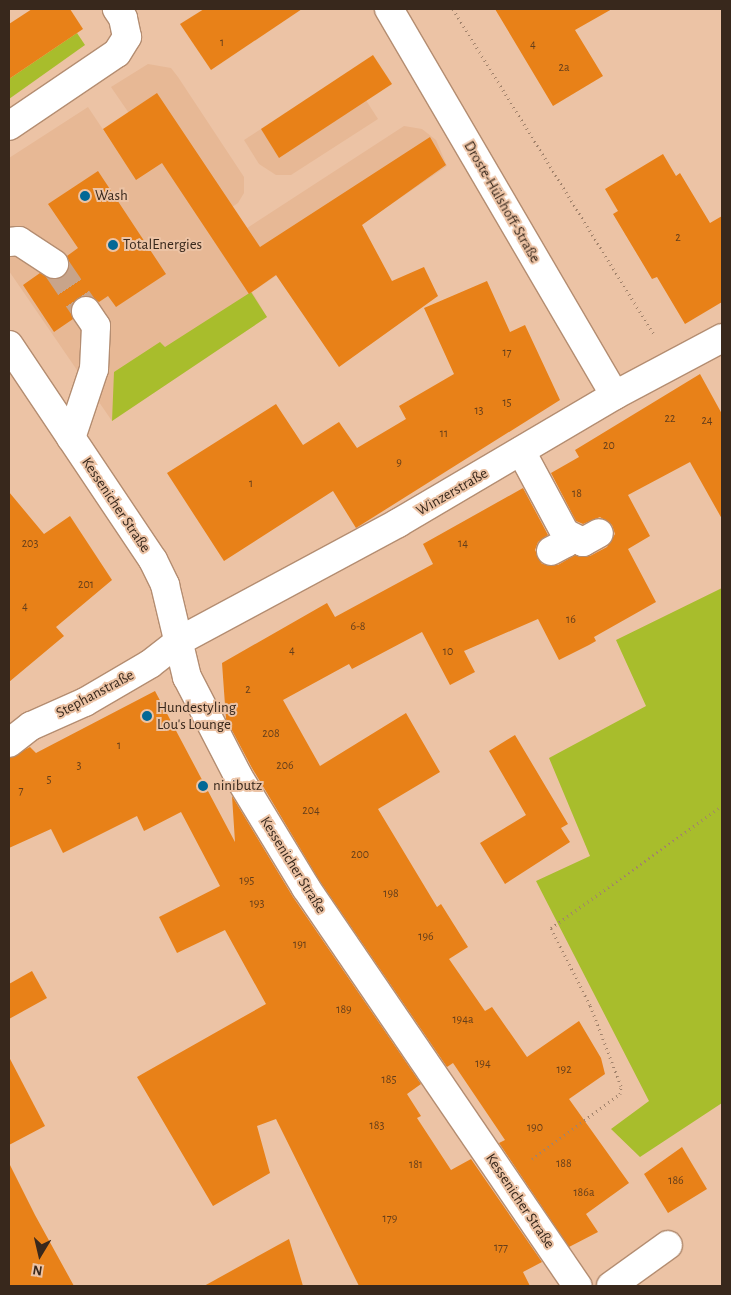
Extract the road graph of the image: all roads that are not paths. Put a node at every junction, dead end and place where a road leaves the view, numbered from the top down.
1 (117, 9) edge
2 (389, 9) edge
3 (9, 126) edge
4 (9, 242) edge
5 (54, 264) tunnel mouth
6 (86, 311) tunnel mouth
7 (722, 338) edge
8 (9, 345) edge
9 (615, 395) junction
10 (71, 438) junction
11 (521, 451) junction
12 (599, 533) dead end
13 (179, 641) junction
14 (9, 743) edge
15 (668, 1245) dead end
16 (577, 1286) edge
17 (611, 1286) edge

1 - 3 street
2 - 9 street, Droste-Hülshoff-Straße
4 - 5 street
6 - 10 street
7 - 9 street, Winzerstraße
8 - 10 street, Kessenicher Straße
9 - 11 street, Winzerstraße
10 - 13 street, Kessenicher Straße
11 - 12 street
11 - 13 street, Winzerstraße
13 - 14 street, Stephanstraße
13 - 16 street, Kessenicher Straße
15 - 17 street

